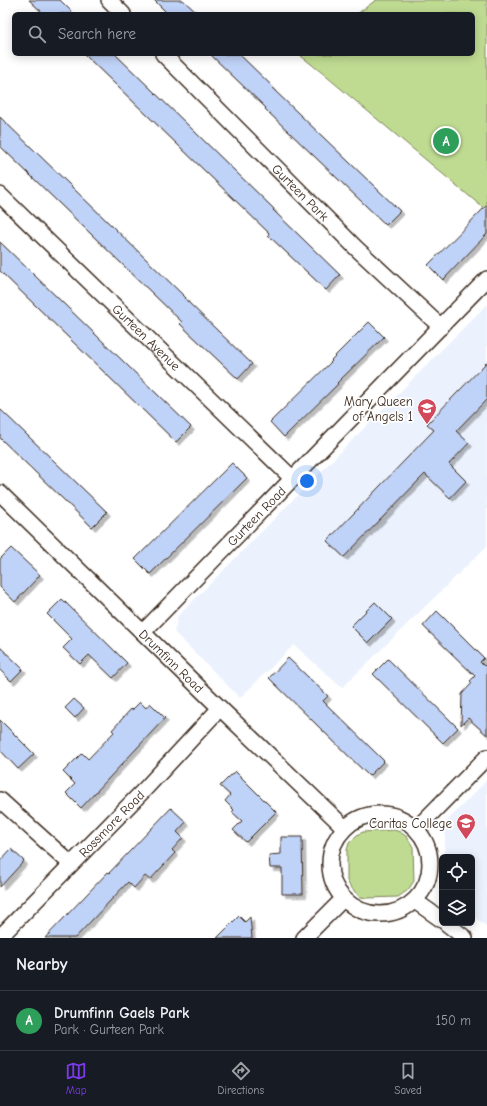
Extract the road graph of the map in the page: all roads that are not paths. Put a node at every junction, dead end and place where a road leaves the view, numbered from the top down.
1 (109, 0) edge
2 (121, 12) edge
3 (165, 56) edge
4 (0, 195) edge
5 (487, 279) edge
6 (441, 327) junction
7 (293, 479) junction
8 (0, 493) edge
9 (143, 632) junction
10 (220, 708) junction
11 (487, 757) edge
12 (0, 800) edge
13 (344, 828) junction
14 (417, 828) junction
15 (70, 864) junction
16 (343, 899) junction
17 (416, 901) junction
18 (439, 918) edge
19 (450, 926) edge
20 (0, 937) edge
21 (304, 938) edge
22 (465, 938) edge

1 - 2 street
3 - 6 street, Gurteen Park
4 - 7 street, Gurteen Avenue
5 - 6 street, Gurteen Road
6 - 7 street, Gurteen Road
7 - 9 street, Gurteen Road
8 - 9 street, Drumfinn Road
9 - 10 street, Drumfinn Road
10 - 13 street, Drumfinn Road
10 - 15 street, Rossmore Road
11 - 14 street
12 - 15 street
13 - 14 street
13 - 16 street
14 - 17 street
15 - 20 street, Rossmore Road
16 - 17 street
16 - 21 street
17 - 18 street
19 - 22 street

